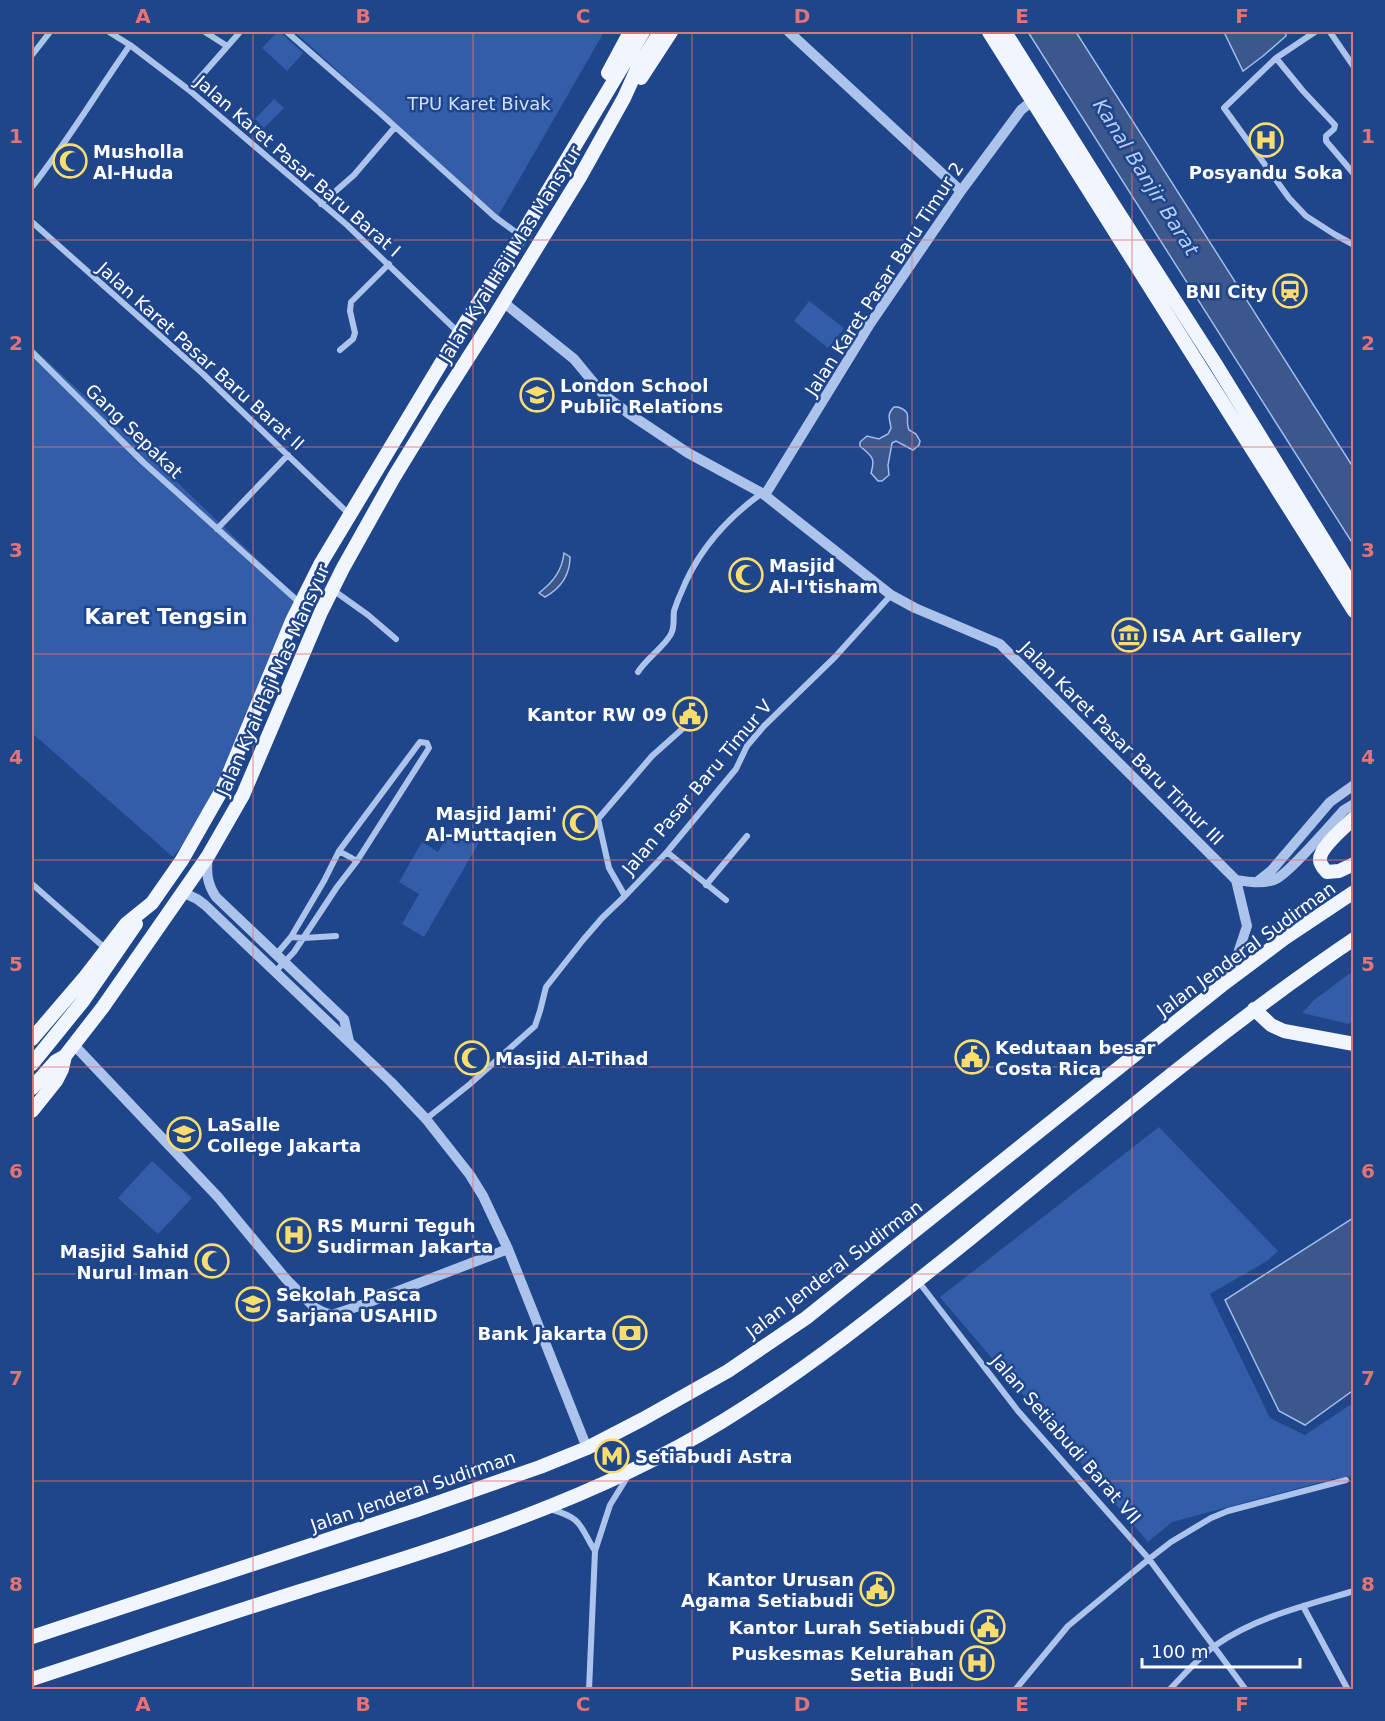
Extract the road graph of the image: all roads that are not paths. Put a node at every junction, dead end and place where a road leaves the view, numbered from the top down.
1 (50, 32) edge
2 (109, 32) edge
3 (205, 32) edge
4 (240, 32) edge
5 (287, 32) edge
6 (630, 32) edge
7 (643, 32) edge
8 (671, 32) edge
9 (789, 32) edge
10 (989, 32) edge
11 (1005, 32) edge
12 (1315, 32) edge
13 (1330, 32) edge
14 (658, 34) edge
15 (130, 45) junction
16 (227, 46) junction
17 (32, 55) edge
18 (1276, 57) junction
19 (1353, 67) edge
20 (189, 90) junction
21 (1038, 96) junction
22 (624, 98) junction
23 (395, 127) junction
24 (585, 127) junction
25 (1353, 174) edge
26 (32, 188) edge
27 (961, 191) junction
28 (321, 204) junction
29 (32, 222) edge
30 (521, 236) junction
31 (1353, 244) edge
32 (389, 264) junction
33 (503, 302) junction
34 (459, 333) junction
35 (340, 350) dead end
36 (32, 352) edge
37 (288, 455) junction
38 (764, 494) junction
39 (349, 514) junction
40 (218, 530) junction
41 (1353, 589) edge
42 (332, 590) junction
43 (891, 595) junction
44 (301, 604) junction
45 (1353, 611) edge
46 (396, 639) dead end
47 (638, 672) dead end
48 (689, 723) dead end
49 (405, 761) junction
50 (416, 768) junction
51 (1353, 785) edge
52 (1353, 804) edge
53 (1353, 818) edge
54 (747, 836) dead end
55 (339, 851) junction
56 (667, 852) junction
57 (208, 856) junction
58 (357, 861) junction
59 (1353, 864) edge
60 (1236, 880) junction
61 (324, 881) junction
62 (1256, 883) junction
63 (32, 884) edge
64 (706, 885) junction
65 (337, 887) junction
66 (182, 892) junction
67 (1353, 892) edge
68 (625, 896) junction
69 (726, 900) dead end
70 (152, 903) junction
71 (336, 936) dead end
72 (291, 937) junction
73 (304, 938) junction
74 (1353, 939) edge
75 (106, 949) junction
76 (280, 959) junction
77 (271, 969) junction
78 (1221, 986) junction
79 (1254, 1009) junction
80 (1353, 1033) edge
81 (32, 1039) edge
82 (349, 1041) junction
83 (1339, 1042) junction
84 (1353, 1044) edge
85 (70, 1050) junction
86 (32, 1064) edge
87 (32, 1087) edge
88 (32, 1111) edge
89 (426, 1119) junction
90 (508, 1249) junction
91 (917, 1281) junction
92 (587, 1448) junction
93 (634, 1468) junction
94 (1346, 1480) dead end
95 (547, 1508) junction
96 (595, 1551) junction
97 (1149, 1558) junction
98 (1353, 1591) edge
99 (1303, 1606) junction
100 (32, 1637) edge
101 (1214, 1646) junction
102 (32, 1679) edge
103 (589, 1689) edge
104 (1015, 1689) edge
105 (1169, 1689) edge
106 (1246, 1689) edge
107 (1348, 1689) edge

1 - 17 street
2 - 15 street, Jalan Karet Pasar Baru Barat I
3 - 16 street
4 - 16 street
5 - 23 street
6 - 24 main road, Jalan Kyai Haji Mas Mansyur
7 - 24 main road, Jalan Kyai Haji Mas Mansyur
8 - 22 main road, Jalan Kyai Haji Mas Mansyur
9 - 27 street
10 - 21 main road
11 - 21 main road
12 - 18 street
13 - 19 street
14 - 22 main road, Jalan Kyai Haji Mas Mansyur
15 - 20 street, Jalan Karet Pasar Baru Barat I
15 - 26 street
16 - 20 street
18 - 25 street
18 - 31 street
20 - 28 street, Jalan Karet Pasar Baru Barat I
21 - 27 street, Jalan Karet Pasar Baru Timur 2
21 - 41 main road
21 - 45 main road
22 - 33 main road, Jalan Kyai Haji Mas Mansyur
23 - 28 street
23 - 30 street
24 - 30 main road, Jalan Kyai Haji Mas Mansyur
27 - 38 street, Jalan Karet Pasar Baru Timur 2
28 - 32 street, Jalan Karet Pasar Baru Barat I
29 - 37 street, Jalan Karet Pasar Baru Barat II
30 - 34 main road, Jalan Kyai Haji Mas Mansyur
32 - 34 street, Jalan Karet Pasar Baru Barat I
32 - 35 street
33 - 38 street, Jalan Karet Pasar Baru Timur III
33 - 42 main road, Jalan Kyai Haji Mas Mansyur
34 - 39 main road, Jalan Kyai Haji Mas Mansyur
36 - 40 street, Gang Sepakat
37 - 39 street, Jalan Karet Pasar Baru Barat II
37 - 40 street
38 - 43 street, Jalan Karet Pasar Baru Timur III
38 - 47 street
39 - 44 main road, Jalan Kyai Haji Mas Mansyur
40 - 44 street, Gang Sepakat
42 - 46 street
42 - 57 main road, Jalan Kyai Haji Mas Mansyur
43 - 56 street, Jalan Pasar Baru Timur V
43 - 60 street, Jalan Karet Pasar Baru Timur III
44 - 70 main road, Jalan Kyai Haji Mas Mansyur
48 - 68 street, Jalan Pasar Baru Timur V
49 - 50 street
49 - 50 street
49 - 55 street
50 - 58 street
51 - 62 street
52 - 62 street
53 - 59 main road
54 - 64 street
55 - 58 street
55 - 61 street
56 - 64 street
56 - 68 street, Jalan Pasar Baru Timur V
57 - 66 main road, Jalan Kyai Haji Mas Mansyur
57 - 76 street
58 - 65 street
60 - 62 street
60 - 78 street
61 - 65 street
61 - 72 street
63 - 75 street
64 - 69 street
65 - 73 street
66 - 77 street
66 - 85 main road, Jalan Kyai Haji Mas Mansyur
67 - 78 main road, Jalan Jenderal Sudirman
68 - 89 street, Jalan Pasar Baru Timur V
70 - 75 main road, Jalan Kyai Haji Mas Mansyur
70 - 86 main road
71 - 73 street
72 - 73 street
72 - 76 street
73 - 76 street
74 - 79 main road
75 - 81 main road, Jalan Kyai Haji Mas Mansyur
76 - 77 street
76 - 77 street
76 - 82 street
77 - 82 street
78 - 92 main road, Jalan Jenderal Sudirman
79 - 83 main road
79 - 91 main road
80 - 83 main road
82 - 89 street
83 - 84 main road
85 - 87 main road
85 - 88 main road, Jalan Kyai Haji Mas Mansyur
85 - 90 street
89 - 90 street
90 - 92 street
91 - 93 main road
91 - 97 street, Jalan Setiabudi Barat VII
92 - 100 main road, Jalan Jenderal Sudirman
93 - 95 main road
93 - 96 street
94 - 97 street
95 - 96 street
95 - 102 main road
96 - 103 street
97 - 101 street, Jalan Setiabudi Barat VII
97 - 104 street
98 - 99 street
99 - 101 street
99 - 107 street
101 - 105 street
101 - 106 street, Jalan Setiabudi Barat VII

